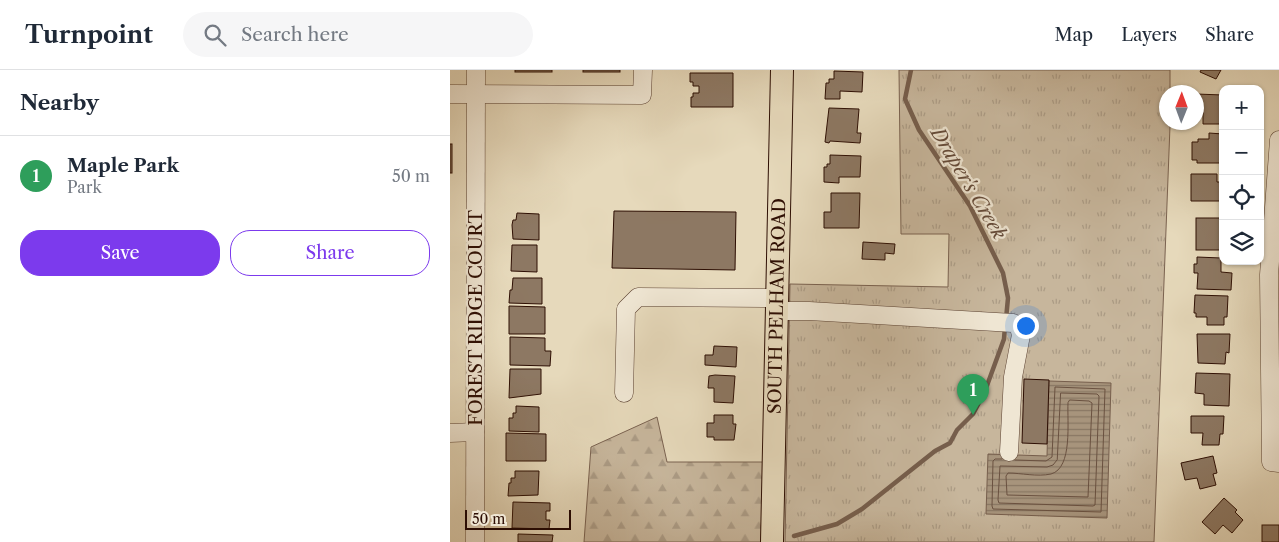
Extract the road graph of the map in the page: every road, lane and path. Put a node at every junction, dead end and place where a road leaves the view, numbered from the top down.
1 (476, 70) edge
2 (643, 70) edge
3 (782, 70) edge
4 (450, 94) edge
5 (477, 94) junction
6 (1279, 140) edge
7 (777, 305) junction
8 (624, 393) dead end
9 (475, 432) junction
10 (450, 433) edge
11 (1009, 452) dead end
12 (1279, 463) edge
13 (475, 542) edge
14 (772, 542) edge

1 - 5 street, FOREST RIDGE COURT
2 - 5 street
3 - 7 main road, SOUTH PELHAM ROAD
4 - 5 street
5 - 9 street, FOREST RIDGE COURT
6 - 12 street
7 - 8 street
7 - 11 street
7 - 14 main road, SOUTH PELHAM ROAD
9 - 10 street
9 - 13 street, FOREST RIDGE COURT

